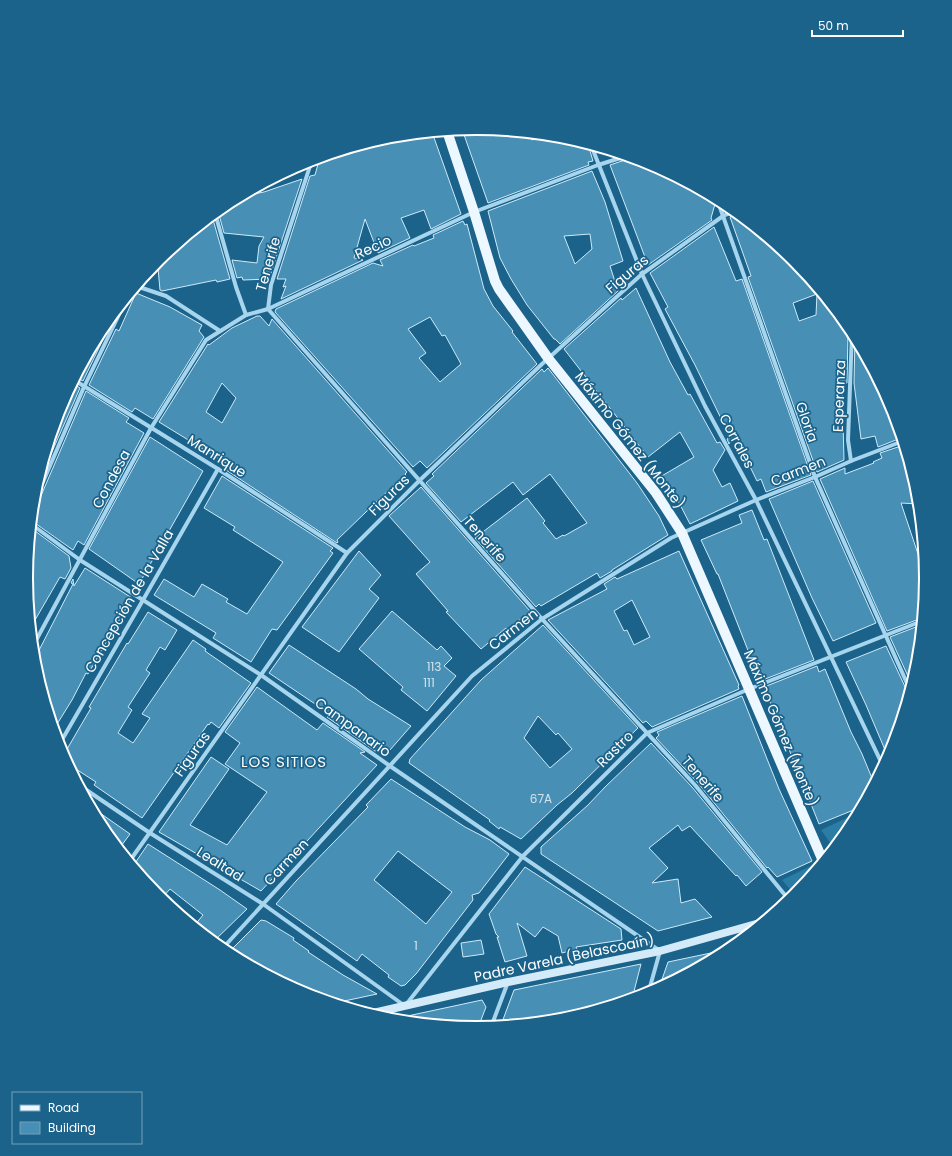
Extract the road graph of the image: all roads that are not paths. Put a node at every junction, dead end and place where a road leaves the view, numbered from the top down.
1 (449, 136) edge
2 (593, 151) edge
3 (618, 159) edge
4 (598, 166) junction
5 (309, 168) edge
6 (721, 209) edge
7 (474, 212) junction
8 (728, 214) edge
9 (723, 216) junction
10 (216, 220) edge
11 (642, 274) junction
12 (142, 288) edge
13 (268, 309) junction
14 (246, 315) junction
15 (116, 321) edge
16 (220, 330) junction
17 (852, 343) edge
18 (548, 358) junction
19 (78, 383) edge
20 (84, 387) junction
21 (151, 428) junction
22 (897, 443) edge
23 (851, 461) junction
24 (218, 468) junction
25 (45, 477) edge
26 (814, 478) junction
27 (419, 480) junction
28 (756, 500) junction
29 (36, 528) edge
30 (682, 533) junction
31 (347, 553) junction
32 (80, 560) junction
33 (143, 600) junction
34 (542, 619) junction
35 (916, 624) edge
36 (885, 636) junction
37 (37, 638) edge
38 (832, 658) junction
39 (261, 674) junction
40 (906, 682) edge
41 (749, 689) junction
42 (647, 733) junction
43 (63, 738) edge
44 (880, 759) edge
45 (390, 766) junction
46 (88, 791) edge
47 (150, 833) junction
48 (817, 848) junction
49 (822, 854) edge
50 (522, 856) junction
51 (821, 856) edge
52 (133, 858) edge
53 (785, 895) edge
54 (262, 904) junction
55 (750, 925) edge
56 (227, 944) edge
57 (660, 950) junction
58 (508, 982) junction
59 (650, 985) edge
60 (405, 1006) junction
61 (384, 1011) edge
62 (493, 1020) edge

1 - 7 main road, Máximo Gómez (Monte)
2 - 4 street, Corrales
3 - 4 street, Recio
4 - 7 street, Recio
4 - 11 street, Corrales
5 - 13 street, Tenerife
6 - 9 street, Gloria
7 - 13 street, Recio
7 - 18 main road, Máximo Gómez (Monte)
8 - 9 street, Figuras
9 - 11 street, Figuras
9 - 26 street, Gloria
10 - 14 street
11 - 18 street, Figuras
11 - 28 street, Corrales
12 - 16 street
13 - 14 street, Recio
13 - 27 street, Tenerife
14 - 16 street, Recio
15 - 20 street
16 - 21 street, Condesa
17 - 23 street, Esperanza
18 - 27 street, Figuras
18 - 30 main road, Máximo Gómez (Monte)
19 - 20 street, Manrique
20 - 21 street, Manrique
20 - 25 street
21 - 24 street, Manrique
21 - 32 street, Condesa
22 - 23 street, Carmen
23 - 26 street, Carmen
24 - 31 street, Manrique
24 - 33 street, Concepción de la Valla
26 - 28 street, Carmen
26 - 36 street, Gloria
27 - 31 street, Figuras
27 - 34 street, Tenerife
28 - 30 street, Carmen
28 - 38 street, Corrales
29 - 32 street, Campanario
30 - 34 street, Carmen
30 - 41 main road, Máximo Gómez (Monte)
31 - 39 street, Figuras
32 - 33 street, Campanario
32 - 37 street, Condesa
33 - 39 street, Campanario
33 - 43 street, Concepción de la Valla
34 - 42 street, Tenerife
34 - 45 street, Carmen
35 - 36 street, Rastro
36 - 38 street, Rastro
36 - 40 street, Gloria
38 - 41 street, Rastro
38 - 44 street, Corrales
39 - 45 street, Campanario
39 - 47 street, Figuras
41 - 42 street, Rastro
41 - 48 main road, Máximo Gómez (Monte)
42 - 50 street, Rastro
42 - 53 street, Tenerife
45 - 50 street, Campanario
45 - 54 street, Carmen
46 - 47 street, Lealtad
47 - 52 street, Figuras
47 - 54 street, Lealtad
48 - 49 main road
48 - 51 main road, Máximo Gómez (Monte)
50 - 57 street, Campanario
50 - 60 street, Rastro
54 - 56 street, Carmen
54 - 60 street, Lealtad
55 - 57 main road, Padre Varela (Belascoaín)
57 - 58 main road, Padre Varela (Belascoaín)
57 - 59 street
58 - 60 main road, Padre Varela (Belascoaín)
58 - 62 street
60 - 61 main road, Padre Varela (Belascoaín)

